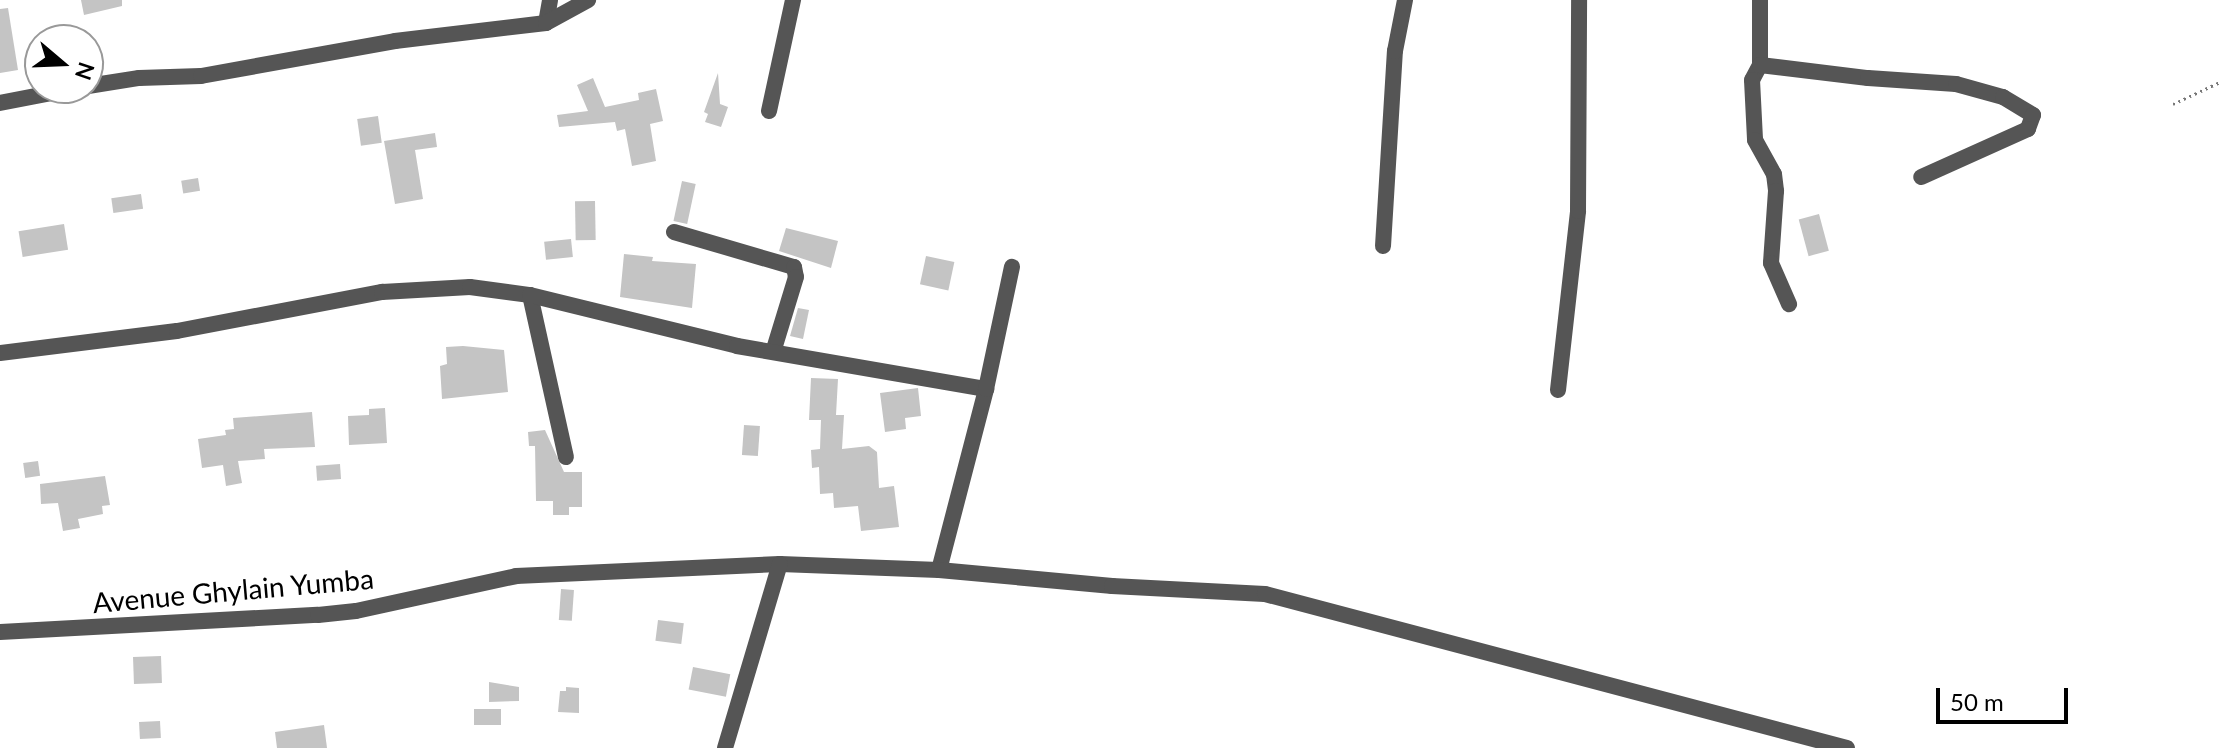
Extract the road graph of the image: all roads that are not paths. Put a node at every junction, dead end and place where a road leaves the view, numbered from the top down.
1 (550, 0) edge
2 (588, 0) edge
3 (793, 0) edge
4 (1405, 0) edge
5 (1579, 0) edge
6 (1760, 0) edge
7 (546, 23) junction
8 (1760, 65) junction
9 (104, 85) edge
10 (24, 98) edge
11 (0, 103) edge
12 (769, 111) dead end
13 (1921, 177) dead end
14 (674, 232) dead end
15 (1383, 246) dead end
16 (1012, 267) dead end
17 (530, 295) junction
18 (1789, 304) dead end
19 (773, 352) junction
20 (0, 353) edge
21 (986, 389) junction
22 (1558, 390) dead end
23 (566, 457) dead end
24 (780, 564) junction
25 (939, 570) junction
26 (0, 632) edge
27 (725, 748) edge
28 (1847, 748) edge

1 - 7 street
2 - 7 street
3 - 12 street
4 - 15 street
5 - 22 street
6 - 8 street
7 - 9 street
8 - 13 street
8 - 18 street
10 - 11 street
14 - 19 street
16 - 21 street
17 - 19 street
17 - 20 street
17 - 23 street
19 - 21 street
21 - 25 street
24 - 25 street, Avenue Ghylain Yumba
24 - 26 street, Avenue Ghylain Yumba
24 - 27 street
25 - 28 street, Avenue Ghylain Yumba

